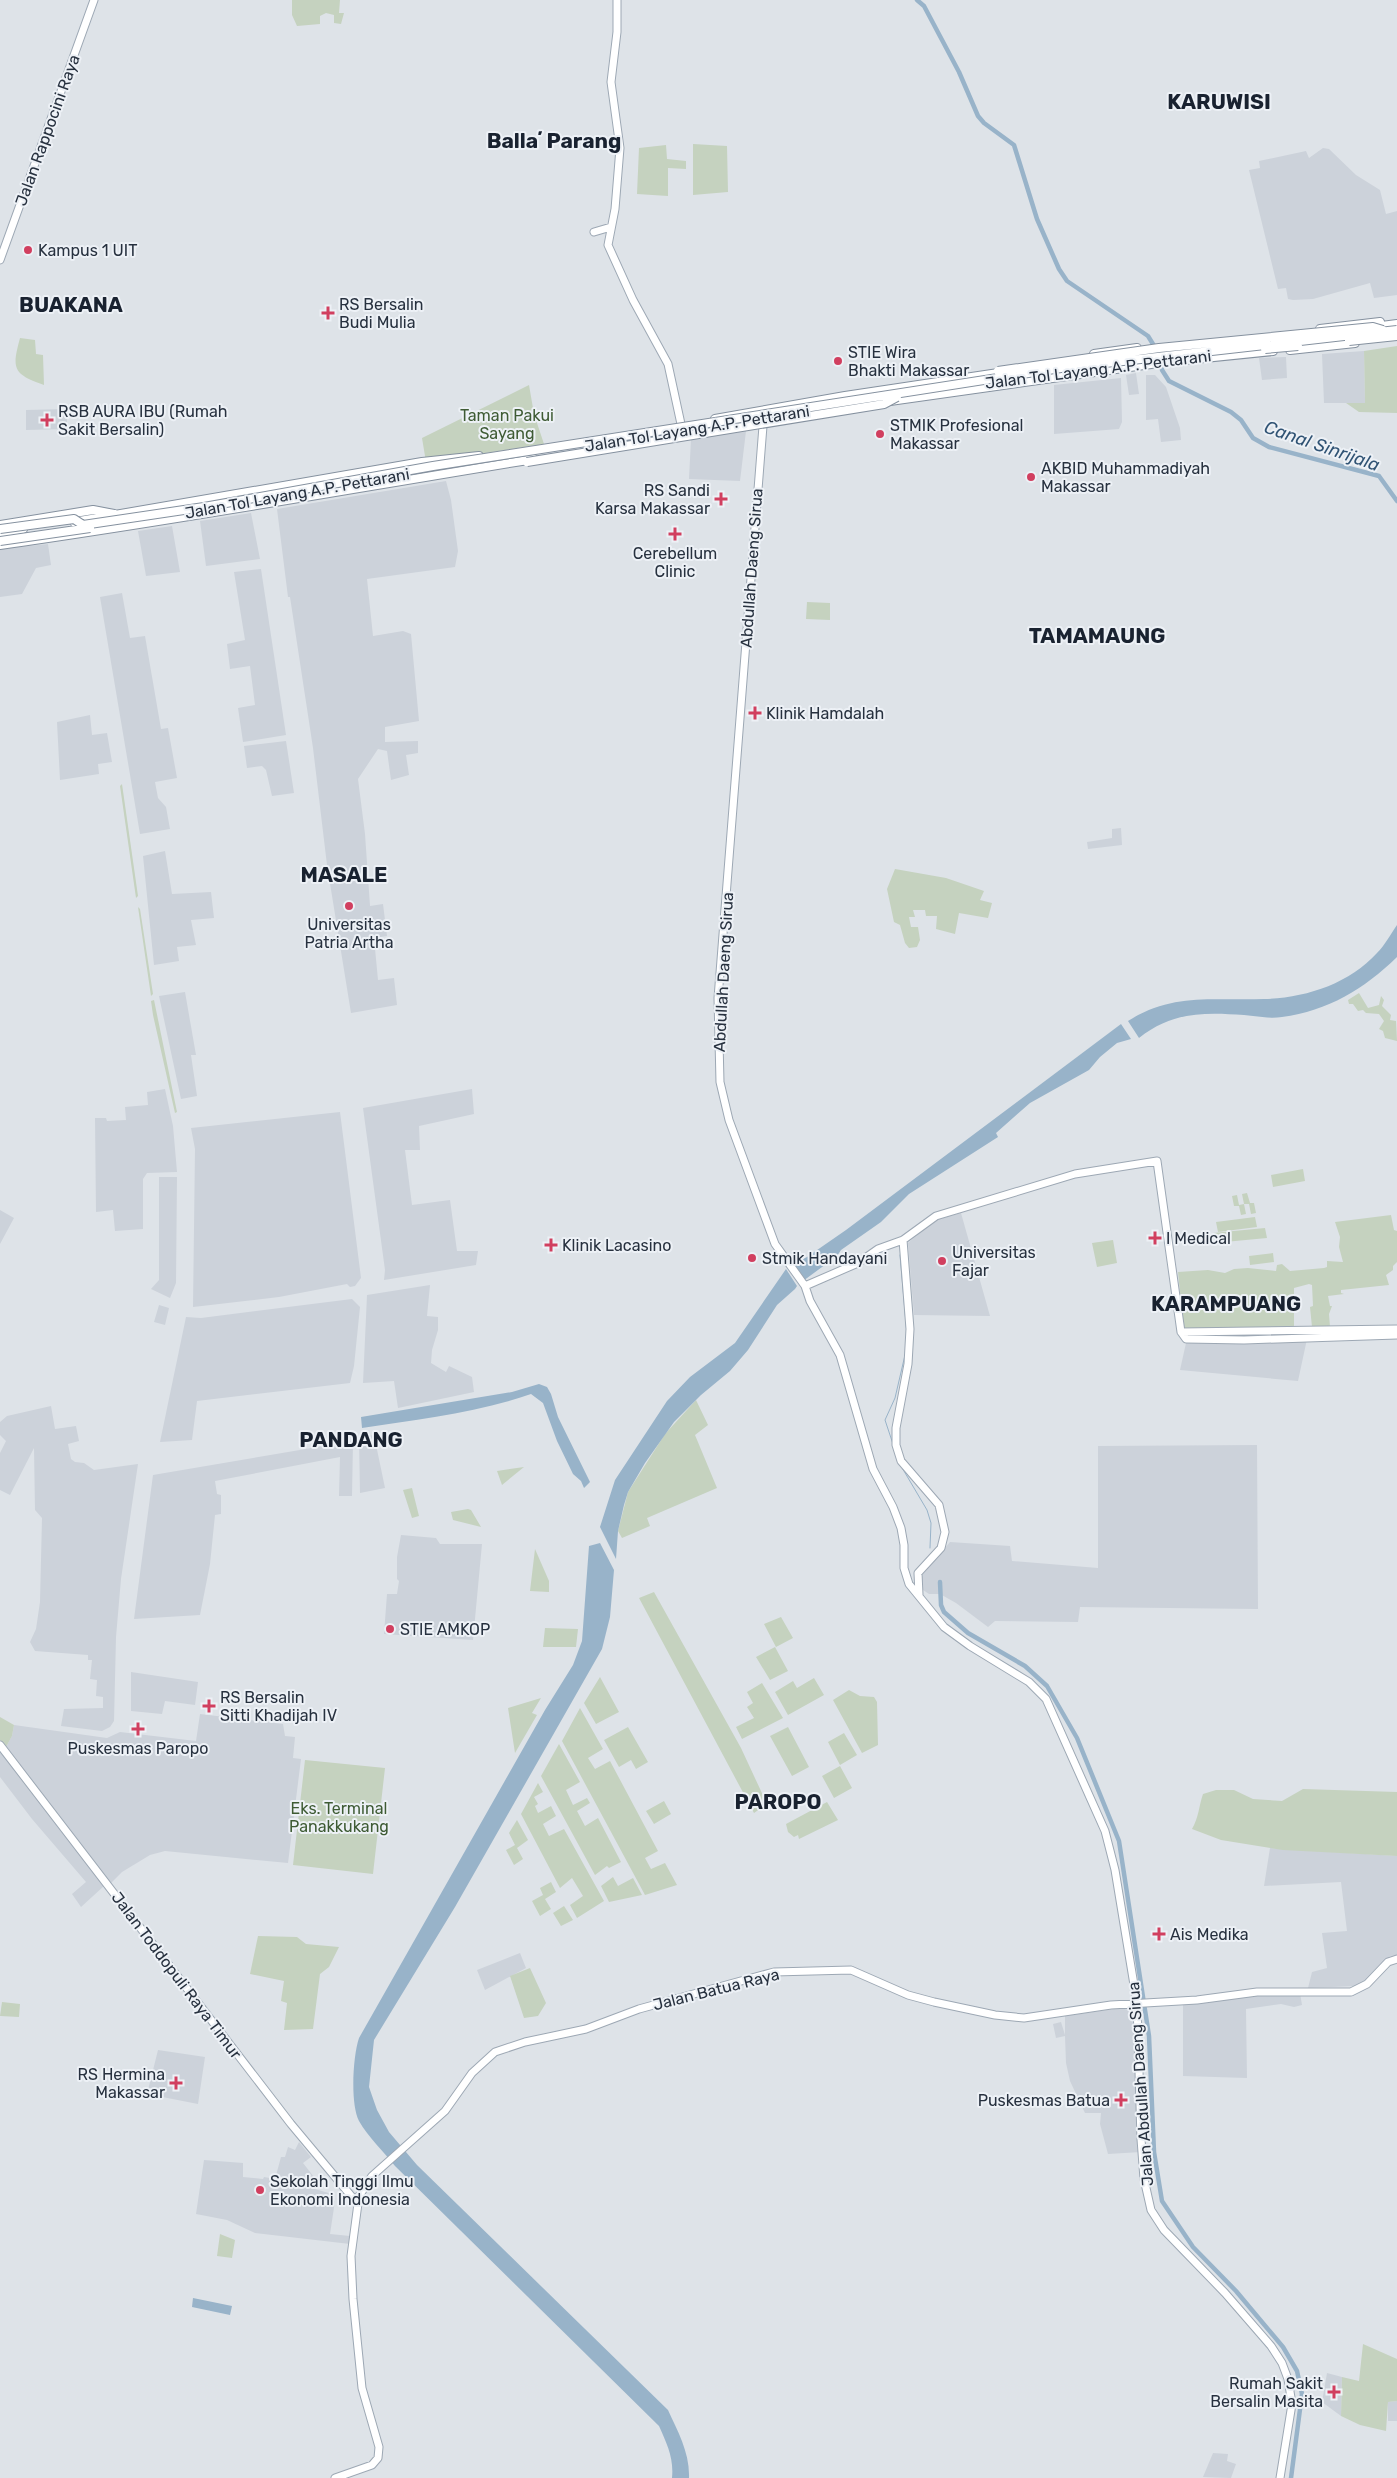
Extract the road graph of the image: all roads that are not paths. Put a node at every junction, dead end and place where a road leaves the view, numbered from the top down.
1 (94, 0) edge
2 (617, 0) edge
3 (611, 226) junction
4 (594, 232) dead end
5 (0, 260) edge
6 (1395, 326) edge
7 (1383, 329) junction
8 (1350, 330) junction
9 (1262, 337) junction
10 (1397, 338) edge
11 (1381, 341) junction
12 (1352, 343) junction
13 (1156, 349) junction
14 (948, 380) junction
15 (913, 386) junction
16 (843, 396) junction
17 (897, 397) junction
18 (813, 401) junction
19 (885, 402) junction
20 (845, 409) junction
21 (814, 415) junction
22 (681, 424) junction
23 (763, 426) junction
24 (679, 438) junction
25 (437, 460) junction
26 (408, 464) junction
27 (496, 466) junction
28 (440, 474) junction
29 (412, 478) junction
30 (117, 514) junction
31 (0, 525) edge
32 (0, 529) edge
33 (0, 533) edge
34 (0, 541) edge
35 (0, 546) edge
36 (900, 1241) junction
37 (775, 1244) junction
38 (803, 1283) junction
39 (807, 1294) junction
40 (1397, 1329) edge
41 (1282, 1335) junction
42 (1397, 1335) edge
43 (919, 1595) junction
44 (0, 1745) edge
45 (1397, 1959) edge
46 (1138, 2002) junction
47 (1125, 2004) junction
48 (1138, 2020) junction
49 (357, 2203) junction
50 (336, 2478) edge
51 (1280, 2478) edge

1 - 5 main road, Jalan Rappocini Raya
2 - 3 main road
3 - 4 main road
3 - 22 main road
6 - 7 highway, Jalan Tol Layang A.P. Pettarani, bridge
6 - 9 highway
7 - 8 highway
7 - 11 highway
7 - 14 highway, bridge
7 - 32 highway, Jalan Tol Layang A.P. Pettarani, bridge
8 - 9 highway
8 - 12 highway
9 - 13 highway
10 - 11 highway
10 - 17 highway, Jalan Tol Layang A.P. Pettarani, bridge
11 - 12 highway
12 - 19 highway
13 - 14 highway
13 - 15 highway
14 - 15 highway
15 - 16 highway
16 - 18 highway
16 - 20 highway
17 - 27 highway, bridge
17 - 34 highway, Jalan Tol Layang A.P. Pettarani, bridge
18 - 21 highway
18 - 22 highway
19 - 20 highway
19 - 21 main road
20 - 21 highway
21 - 23 main road
21 - 24 highway
22 - 25 highway
23 - 24 main road
23 - 37 main road, Abdullah Daeng Sirua
24 - 27 highway
24 - 27 main road
25 - 26 highway
25 - 28 highway
26 - 29 highway
26 - 30 highway
27 - 28 highway
28 - 29 highway
29 - 35 highway
30 - 31 highway
30 - 33 highway
36 - 38 main road
36 - 41 main road
36 - 43 main road
37 - 38 main road, Abdullah Daeng Sirua
37 - 39 main road
38 - 39 main road, Abdullah Daeng Sirua
39 - 43 main road, Abdullah Daeng Sirua
40 - 41 main road
41 - 42 main road
43 - 46 main road, Jalan Abdullah Daeng Sirua
44 - 49 main road, Jalan Toddopuli Raya Timur
45 - 46 main road, Jalan Batua Raya
46 - 47 main road, Jalan Batua Raya
46 - 48 main road, Jalan Abdullah Daeng Sirua
47 - 48 main road
47 - 49 main road, Jalan Batua Raya
48 - 51 main road, Jalan Abdullah Daeng Sirua
49 - 50 main road

